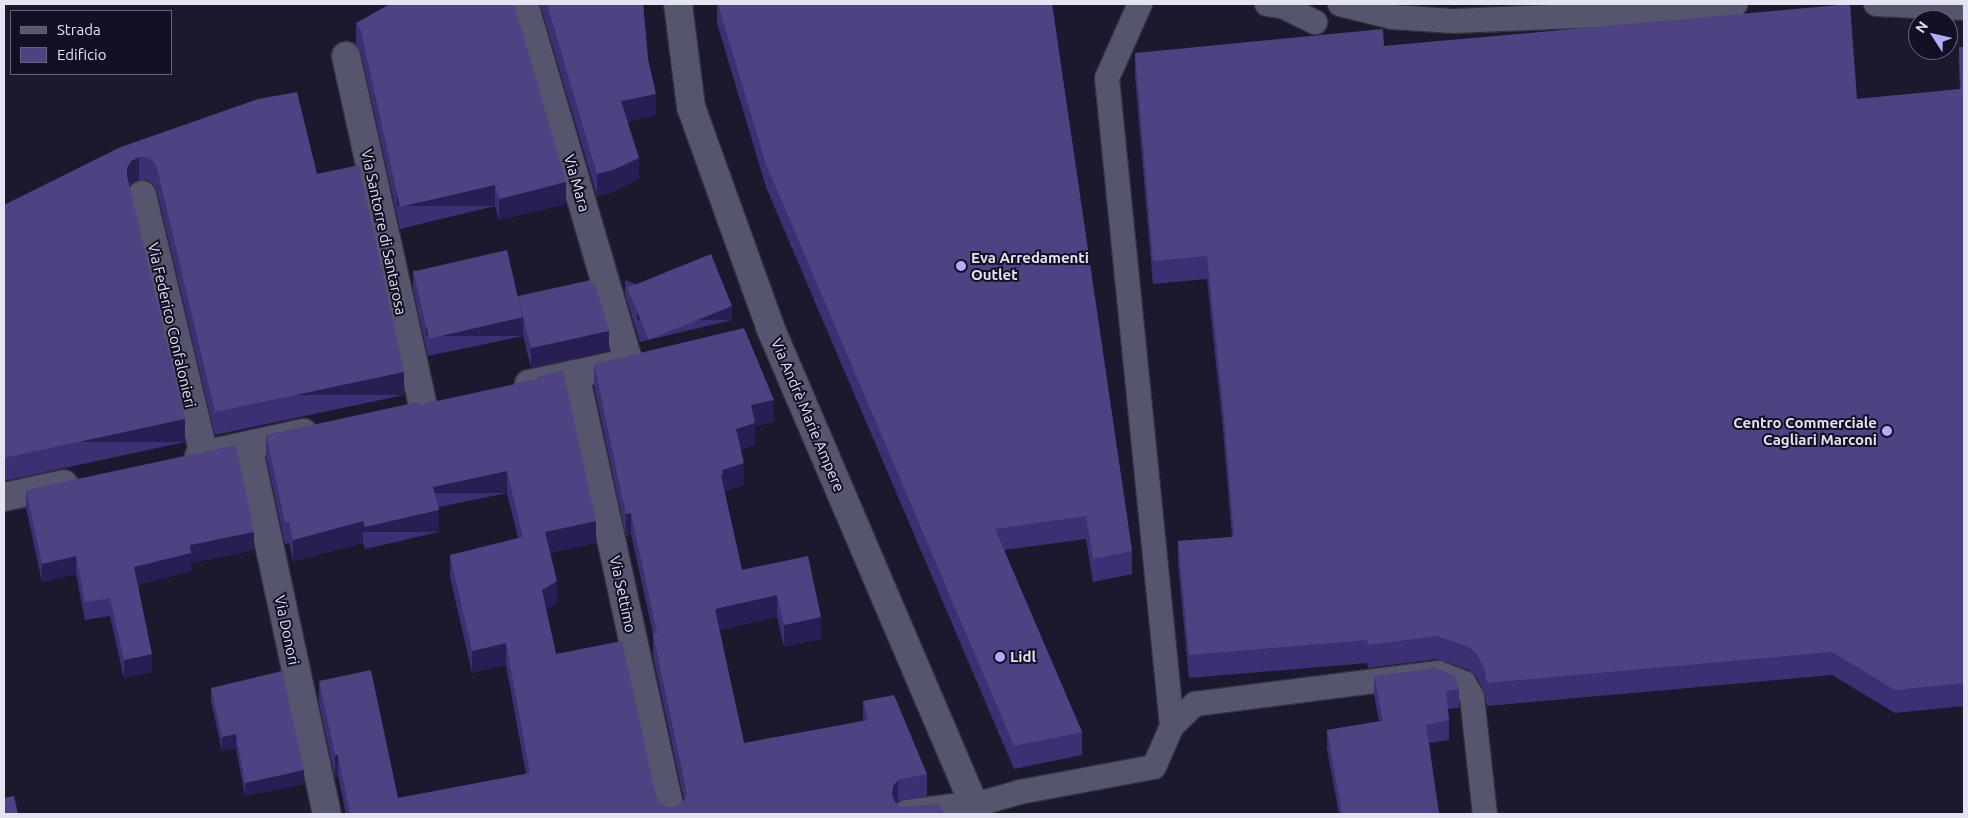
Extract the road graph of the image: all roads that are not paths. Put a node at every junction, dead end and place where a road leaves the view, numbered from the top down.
1 (524, 4) edge
2 (678, 4) edge
3 (1140, 4) edge
4 (1267, 4) edge
5 (1340, 4) edge
6 (1736, 4) edge
7 (1876, 4) edge
8 (1964, 8) edge
9 (1315, 22) dead end
10 (346, 56) dead end
11 (142, 195) dead end
12 (770, 327) junction
13 (742, 334) edge
14 (658, 355) edge
15 (629, 362) junction
16 (575, 374) junction
17 (508, 389) edge
18 (451, 401) edge
19 (423, 407) junction
20 (395, 413) edge
21 (330, 427) edge
22 (248, 446) junction
23 (204, 455) junction
24 (175, 461) edge
25 (89, 479) edge
26 (4, 496) edge
27 (1172, 726) junction
28 (977, 810) edge
29 (327, 814) edge
30 (670, 814) edge
31 (907, 814) edge
32 (1485, 814) edge

1 - 15 street, Via Mara
2 - 12 street, Via Andrè Marie Ampere
3 - 27 lane
4 - 9 lane
5 - 6 lane
7 - 8 lane
10 - 19 street, Via Santorre di Santarosa
11 - 23 street, Via Federico Confalonieri
12 - 13 street
12 - 28 street, Via Andrè Marie Ampere
14 - 15 street
15 - 16 street
16 - 17 street
16 - 30 street, Via Settimo
18 - 19 street
19 - 20 street
21 - 22 street
22 - 23 street
22 - 29 street, Via Donori
23 - 24 street
25 - 26 street
27 - 28 lane
27 - 32 lane
28 - 31 street

